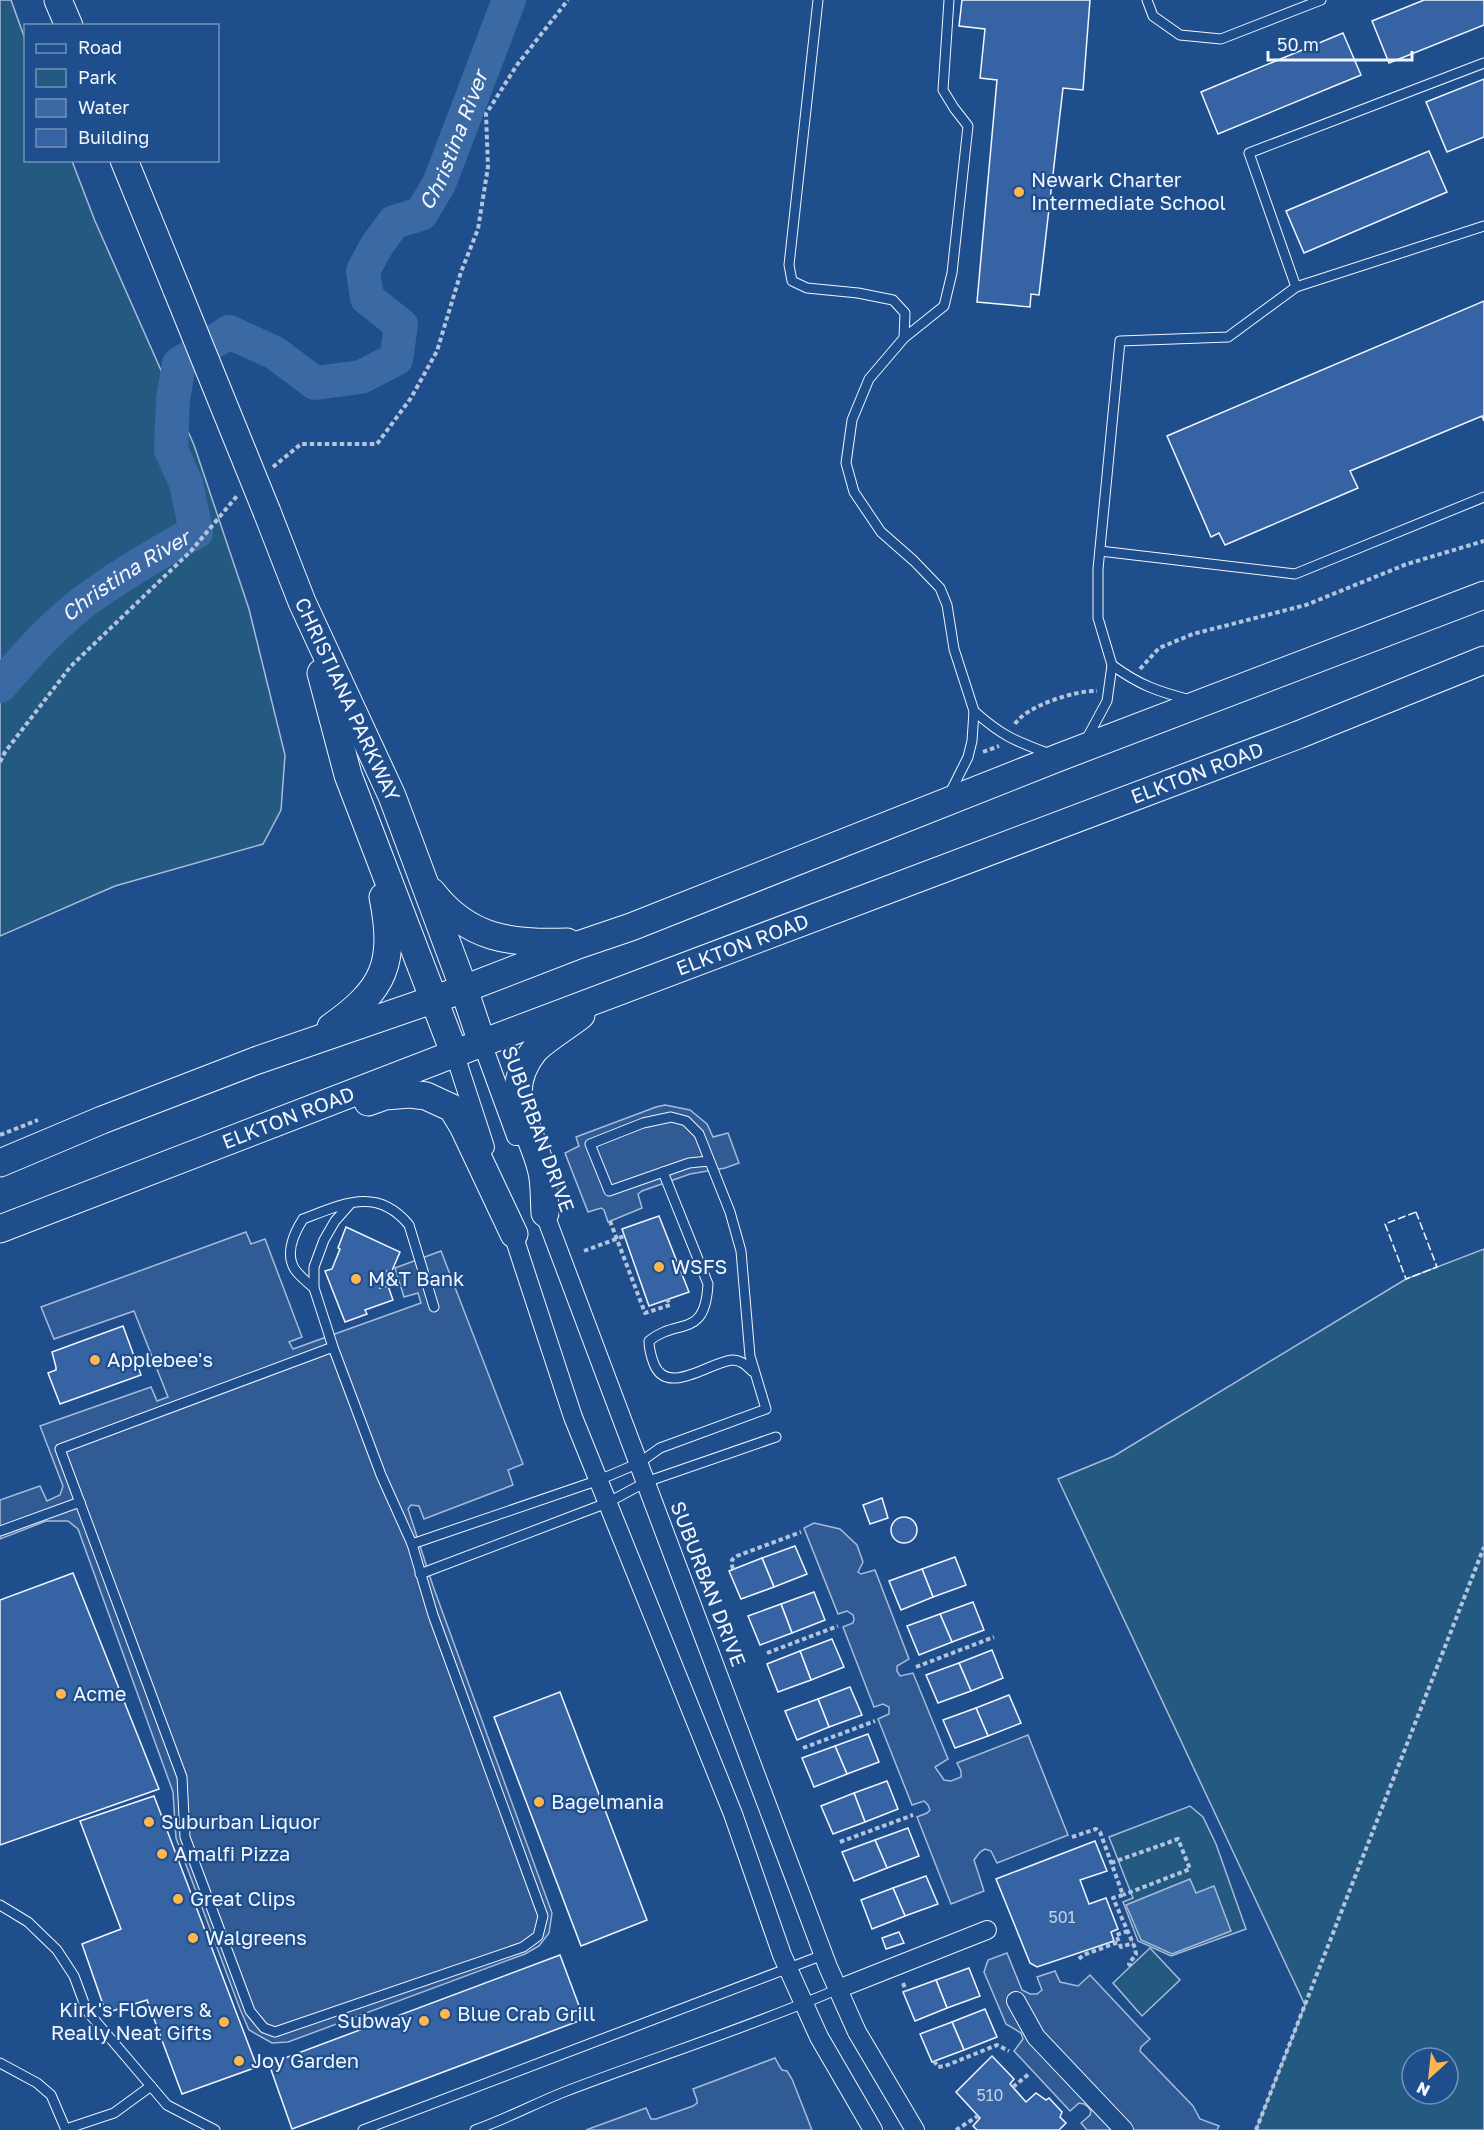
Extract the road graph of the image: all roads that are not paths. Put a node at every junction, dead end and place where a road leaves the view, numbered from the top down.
1 (58, 0) edge
2 (818, 0) edge
3 (949, 0) edge
4 (1147, 0) edge
5 (1322, 0) edge
6 (68, 24) edge
7 (1484, 63) edge
8 (125, 162) edge
9 (1484, 226) edge
10 (1296, 287) junction
11 (904, 338) junction
12 (1484, 497) edge
13 (1100, 551) junction
14 (1484, 595) edge
15 (302, 602) junction
16 (1484, 660) edge
17 (1112, 665) junction
18 (1204, 703) junction
19 (974, 711) junction
20 (1070, 753) junction
21 (945, 802) junction
22 (371, 834) junction
23 (424, 882) junction
24 (590, 942) junction
25 (464, 989) junction
26 (601, 998) junction
27 (435, 999) junction
28 (313, 1040) junction
29 (482, 1043) junction
30 (455, 1055) junction
31 (208, 1149) junction
32 (709, 1161) junction
33 (0, 1162) edge
34 (663, 1172) junction
35 (350, 1204) junction
36 (545, 1213) junction
37 (0, 1229) edge
38 (513, 1234) junction
39 (314, 1288) junction
40 (434, 1307) dead end
41 (333, 1347) junction
42 (754, 1373) junction
43 (776, 1437) dead end
44 (639, 1463) junction
45 (599, 1480) junction
46 (646, 1482) junction
47 (80, 1502) junction
48 (607, 1503) junction
49 (0, 1531) edge
50 (412, 1544) junction
51 (420, 1575) junction
52 (0, 1905) edge
53 (987, 1930) dead end
54 (823, 1955) junction
55 (788, 1969) junction
56 (838, 1989) junction
57 (1016, 2001) dead end
58 (804, 2004) junction
59 (1, 2065) edge
60 (151, 2086) junction
61 (66, 2130) edge
62 (215, 2130) edge
63 (363, 2130) edge
64 (475, 2130) edge
65 (873, 2130) edge
66 (915, 2130) edge
67 (1124, 2130) edge

1 - 6 main road
2 - 11 lane
3 - 11 lane
4 - 5 lane
7 - 10 lane
8 - 15 main road, bridge
9 - 10 lane
10 - 13 lane
11 - 19 lane
12 - 13 lane
13 - 17 lane
14 - 18 main road
15 - 22 main road, CHRISTIANA PARKWAY
15 - 23 main road, CHRISTIANA PARKWAY
16 - 26 main road, ELKTON ROAD
17 - 18 lane
17 - 20 lane
18 - 20 main road
19 - 20 lane
19 - 21 lane
20 - 21 main road
21 - 24 main road
22 - 27 main road, CHRISTIANA PARKWAY
22 - 28 main road
23 - 24 main road
23 - 25 main road, CHRISTIANA PARKWAY
24 - 25 main road
25 - 27 main road
25 - 29 main road, CHRISTIANA PARKWAY
26 - 29 main road, ELKTON ROAD
26 - 36 main road
27 - 28 main road
27 - 30 main road, CHRISTIANA PARKWAY
28 - 33 main road
29 - 30 main road, ELKTON ROAD
29 - 36 street, SUBURBAN DRIVE
30 - 31 main road, ELKTON ROAD
30 - 38 street
31 - 37 main road, ELKTON ROAD
31 - 38 main road
32 - 34 lane
32 - 34 lane
32 - 42 lane
34 - 42 lane
35 - 39 lane
35 - 39 lane
35 - 40 lane
36 - 44 street, SUBURBAN DRIVE
38 - 45 street
39 - 41 lane
41 - 47 lane
41 - 50 lane
42 - 44 lane
43 - 46 lane
44 - 45 lane
44 - 46 street, SUBURBAN DRIVE
45 - 48 street
45 - 50 lane
46 - 48 lane
46 - 54 street, SUBURBAN DRIVE
47 - 49 lane
47 - 51 lane
48 - 51 lane
48 - 55 street
50 - 51 lane
52 - 60 lane
53 - 56 street
54 - 55 lane
54 - 56 street, SUBURBAN DRIVE
55 - 58 street
55 - 63 lane
56 - 58 lane
56 - 66 street, SUBURBAN DRIVE
57 - 67 street
58 - 64 lane
58 - 65 street
59 - 61 lane
60 - 61 lane
60 - 62 lane

